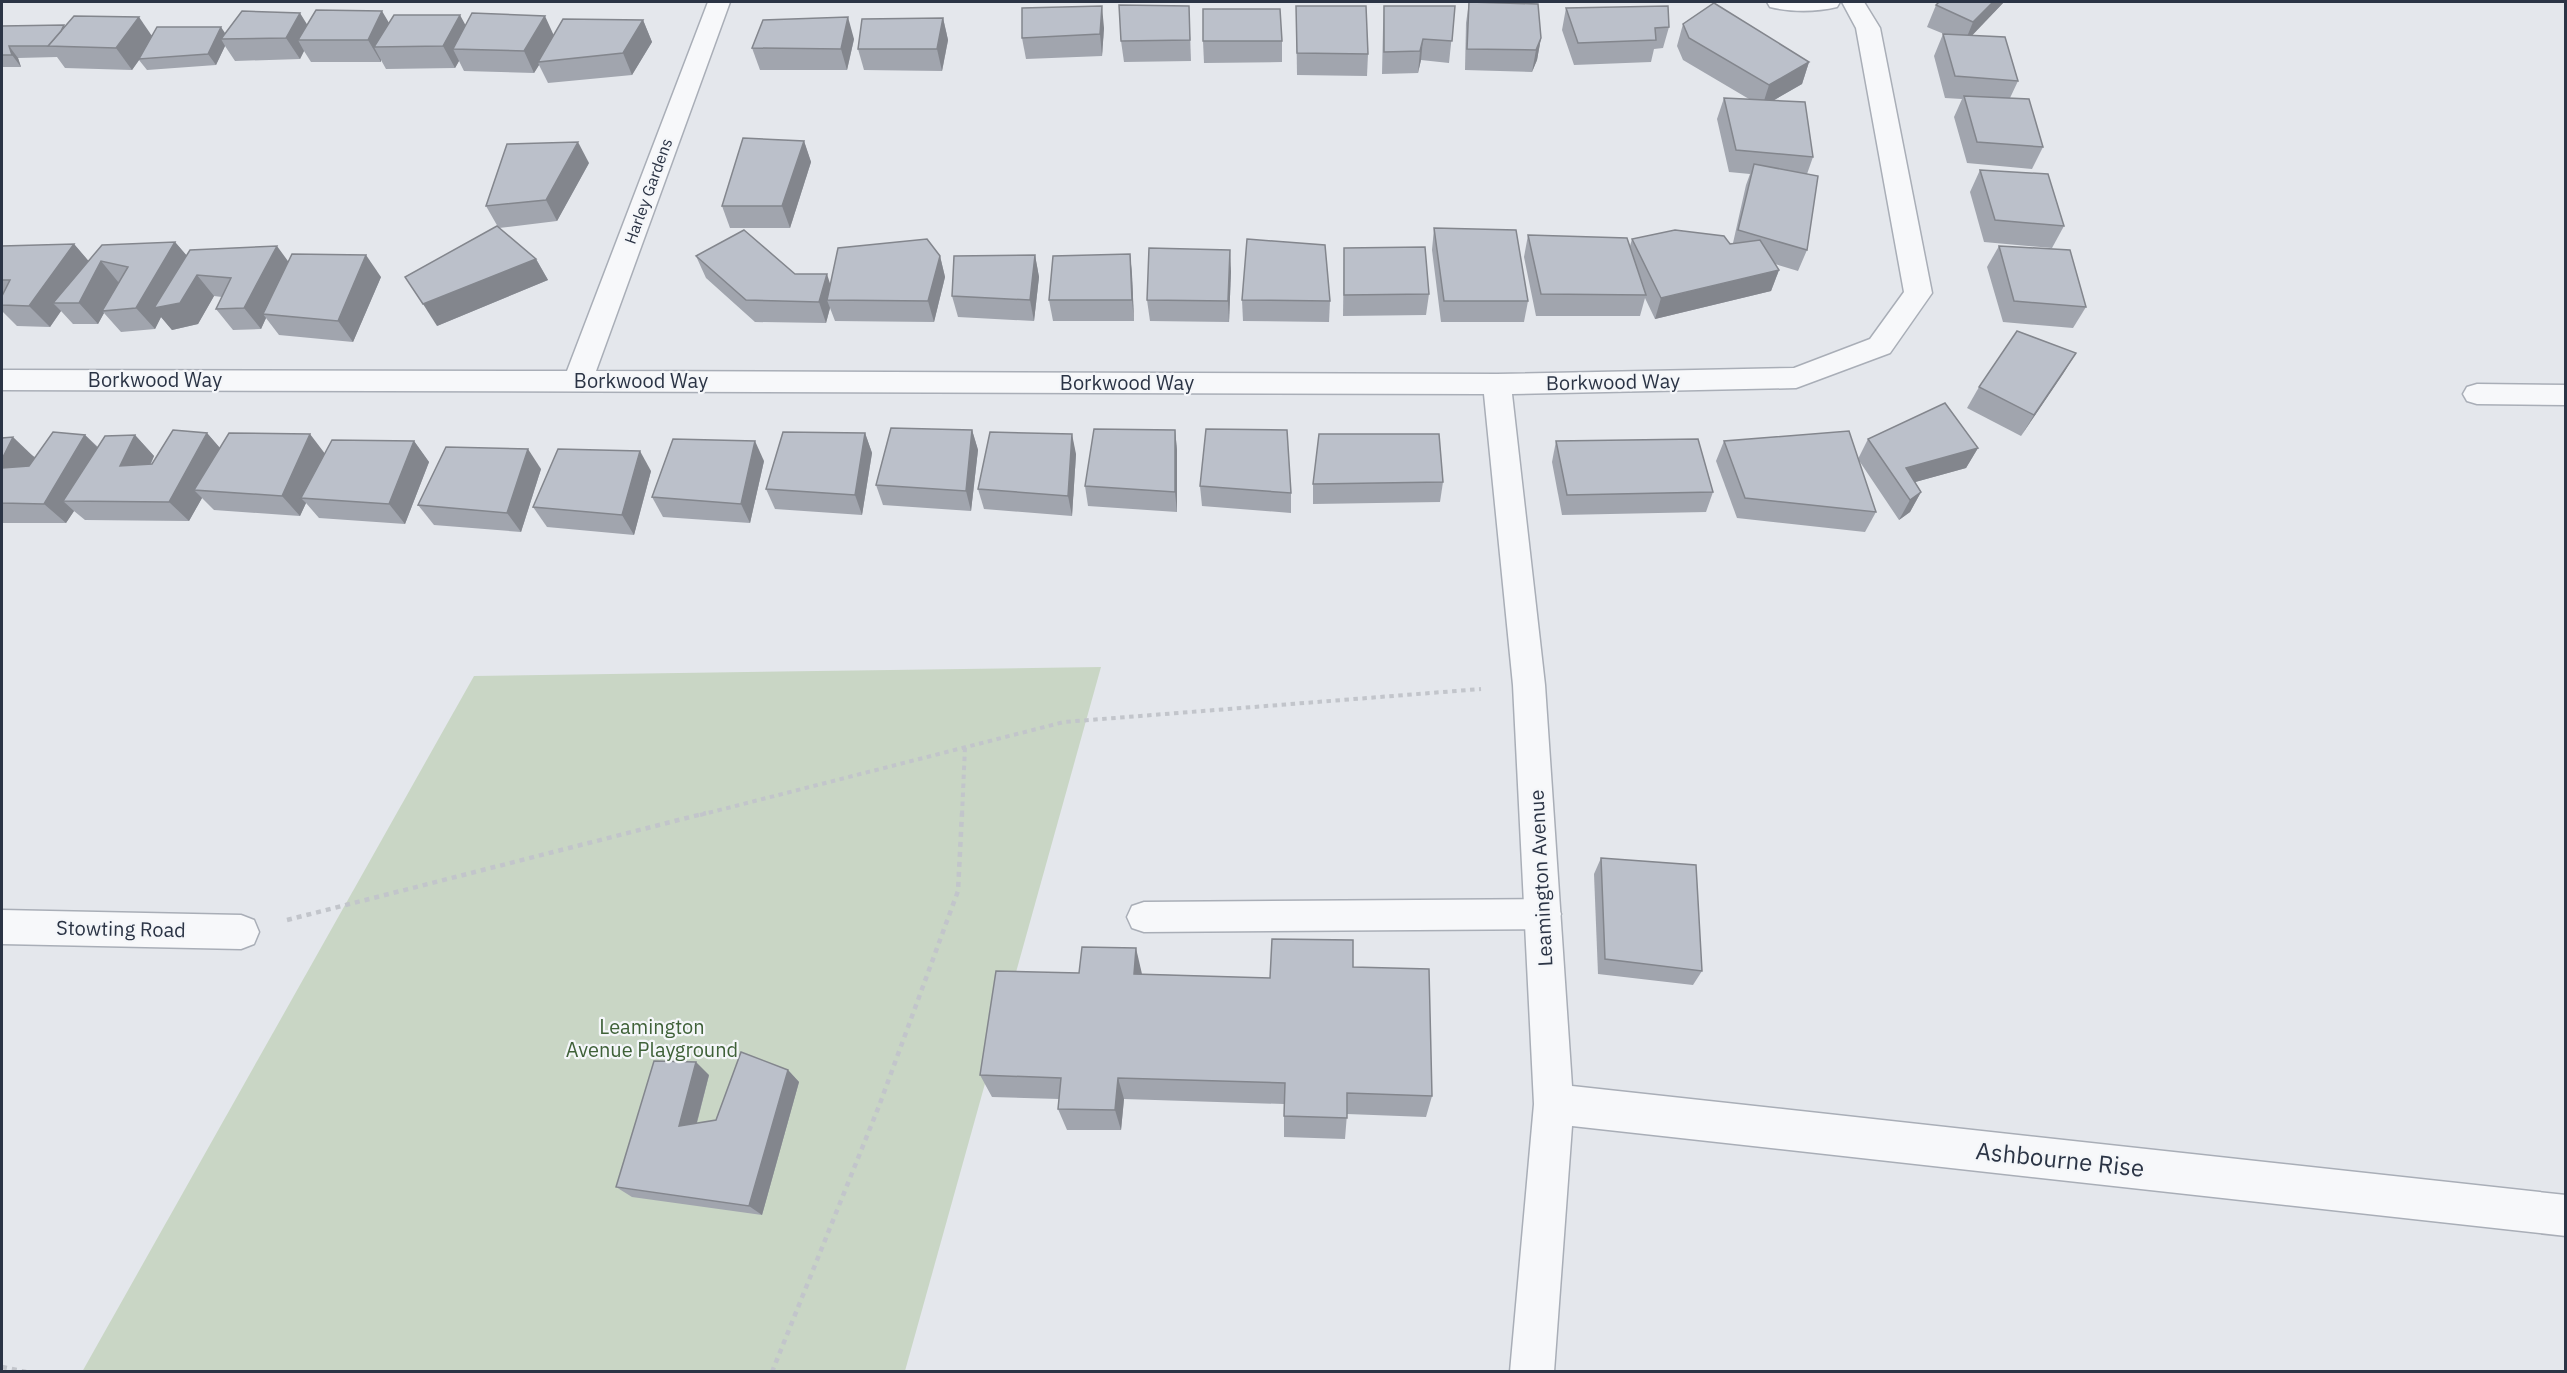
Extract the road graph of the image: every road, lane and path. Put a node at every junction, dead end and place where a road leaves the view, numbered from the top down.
1 (719, 2) edge
2 (1778, 2) edge
3 (1829, 2) edge
4 (1853, 2) edge
5 (2, 380) edge
6 (578, 381) junction
7 (1497, 384) junction
8 (2476, 394) dead end
9 (2565, 395) edge
10 (1529, 685) junction
11 (965, 747) junction
12 (1544, 914) junction
13 (1144, 917) dead end
14 (2, 927) edge
15 (241, 932) joint
16 (1554, 1104) junction
17 (2565, 1216) edge
18 (2, 1367) edge
19 (26, 1371) edge
20 (772, 1371) edge
21 (1532, 1371) edge

1 - 6 street, Harley Gardens
2 - 3 street
4 - 7 street, Borkwood Way
5 - 6 street, Borkwood Way
6 - 7 street, Borkwood Way
7 - 10 street, Leamington Avenue
8 - 9 street
10 - 11 path
10 - 12 street, Leamington Avenue
11 - 15 path
11 - 20 path
12 - 13 lane
12 - 16 street, Leamington Avenue
14 - 15 street, Stowting Road
16 - 17 street, Ashbourne Rise
16 - 21 street, Leamington Avenue
18 - 19 path

